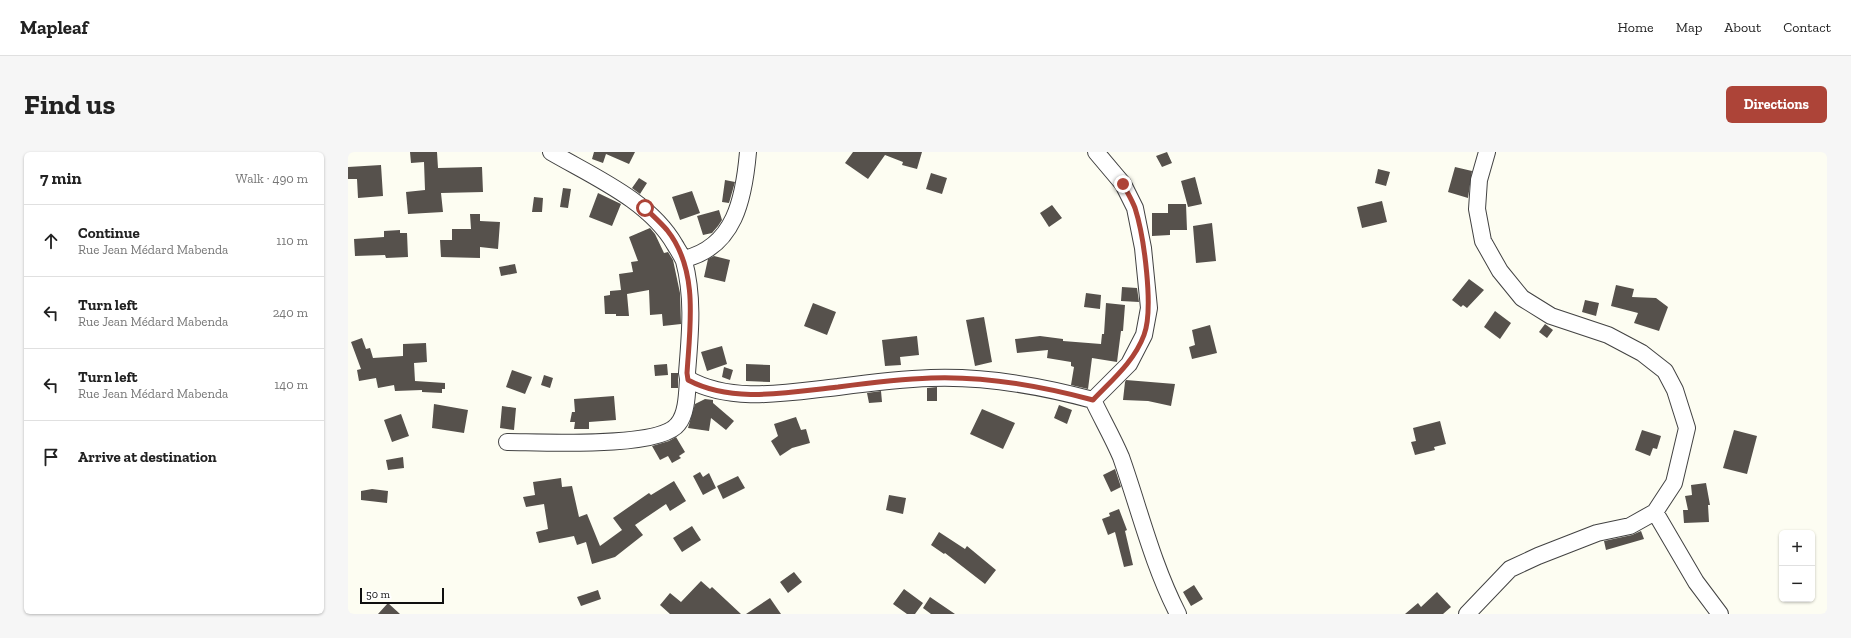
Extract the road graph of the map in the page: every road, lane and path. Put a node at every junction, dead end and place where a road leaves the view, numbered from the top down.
1 (551, 152) edge
2 (748, 152) edge
3 (1096, 152) edge
4 (1487, 152) edge
5 (684, 259) junction
6 (688, 380) junction
7 (1093, 400) junction
8 (507, 442) dead end
9 (1655, 512) junction
10 (1178, 614) edge
11 (1467, 614) edge
12 (1720, 614) edge

1 - 5 street
2 - 5 street
3 - 7 street
4 - 9 street
5 - 6 street
6 - 7 street
6 - 8 street
7 - 10 street
9 - 11 street
9 - 12 street

